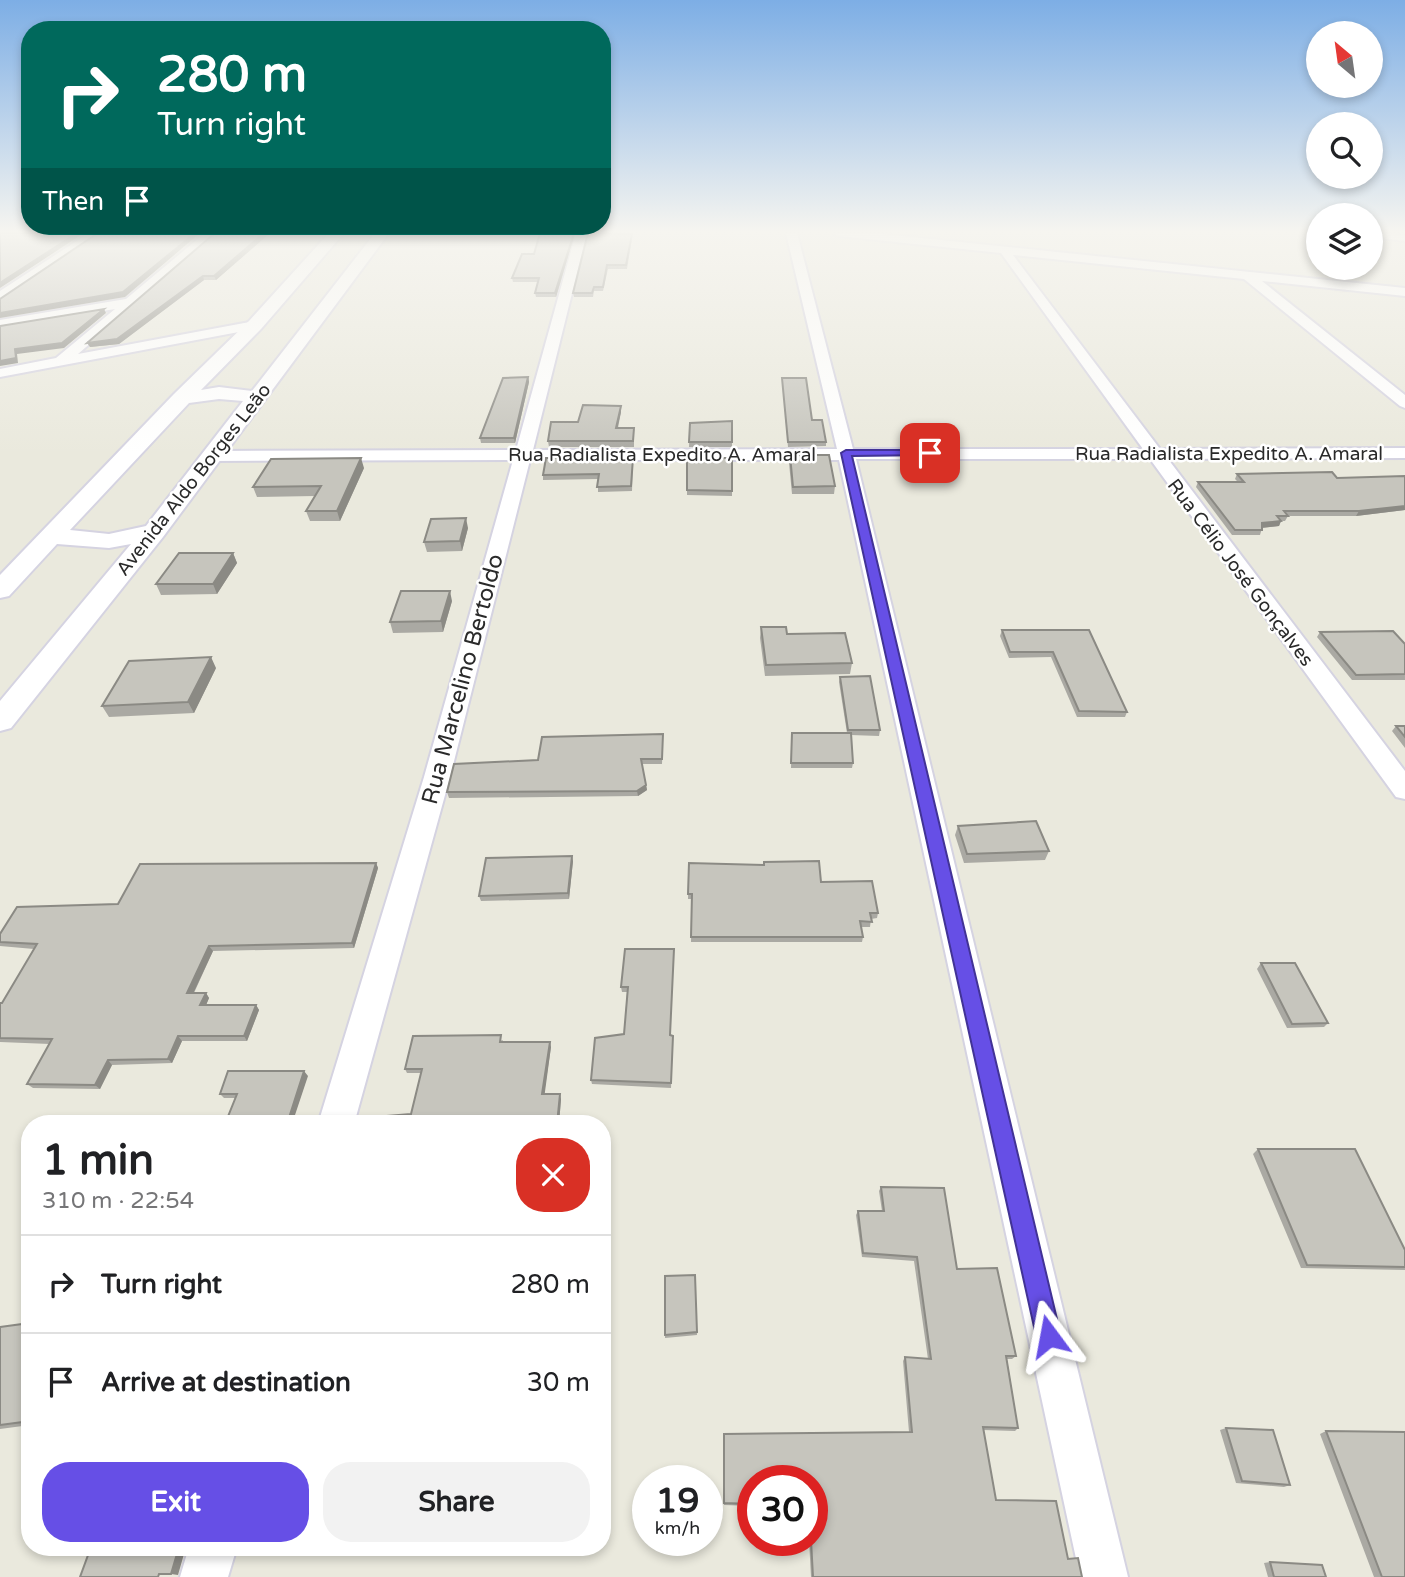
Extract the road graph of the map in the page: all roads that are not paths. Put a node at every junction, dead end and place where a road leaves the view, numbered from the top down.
1 (107, 307) edge
2 (125, 307) edge
3 (272, 307) edge
4 (326, 307) edge
5 (562, 307) edge
6 (809, 307) edge
7 (1046, 307) edge
8 (1286, 307) edge
9 (0, 324) edge
10 (255, 326) junction
11 (288, 356) junction
12 (221, 357) junction
13 (60, 362) junction
14 (0, 373) edge
15 (256, 397) junction
16 (181, 398) junction
17 (1405, 403) edge
18 (846, 453) junction
19 (1153, 453) junction
20 (1405, 453) edge
21 (523, 455) junction
22 (213, 456) junction
23 (154, 532) junction
24 (51, 536) junction
25 (0, 590) edge
26 (0, 721) edge
27 (1405, 790) edge
28 (339, 1115) edge
29 (211, 1556) edge
30 (205, 1577) edge
31 (1104, 1577) edge

1 - 9 street
2 - 13 street
3 - 10 street
4 - 11 street, Avenida Aldo Borges Leão
5 - 21 street, Rua Marcelino Bertoldo
6 - 18 street
7 - 19 street, Rua Célio José Gonçalves
8 - 17 street
10 - 12 street
10 - 13 street
11 - 12 street
11 - 15 street, Avenida Aldo Borges Leão
12 - 16 street
13 - 14 street
15 - 16 street
15 - 22 street, Avenida Aldo Borges Leão
16 - 24 street
18 - 19 street, Rua Radialista Expedito A. Amaral
18 - 21 street, Rua Radialista Expedito A. Amaral
18 - 31 street
19 - 20 street, Rua Radialista Expedito A. Amaral
19 - 27 street, Rua Célio José Gonçalves
21 - 22 street, Rua Radialista Expedito A. Amaral
21 - 28 street, Rua Marcelino Bertoldo
22 - 23 street, Avenida Aldo Borges Leão
23 - 24 street
23 - 26 street, Avenida Aldo Borges Leão
24 - 25 street
29 - 30 street

